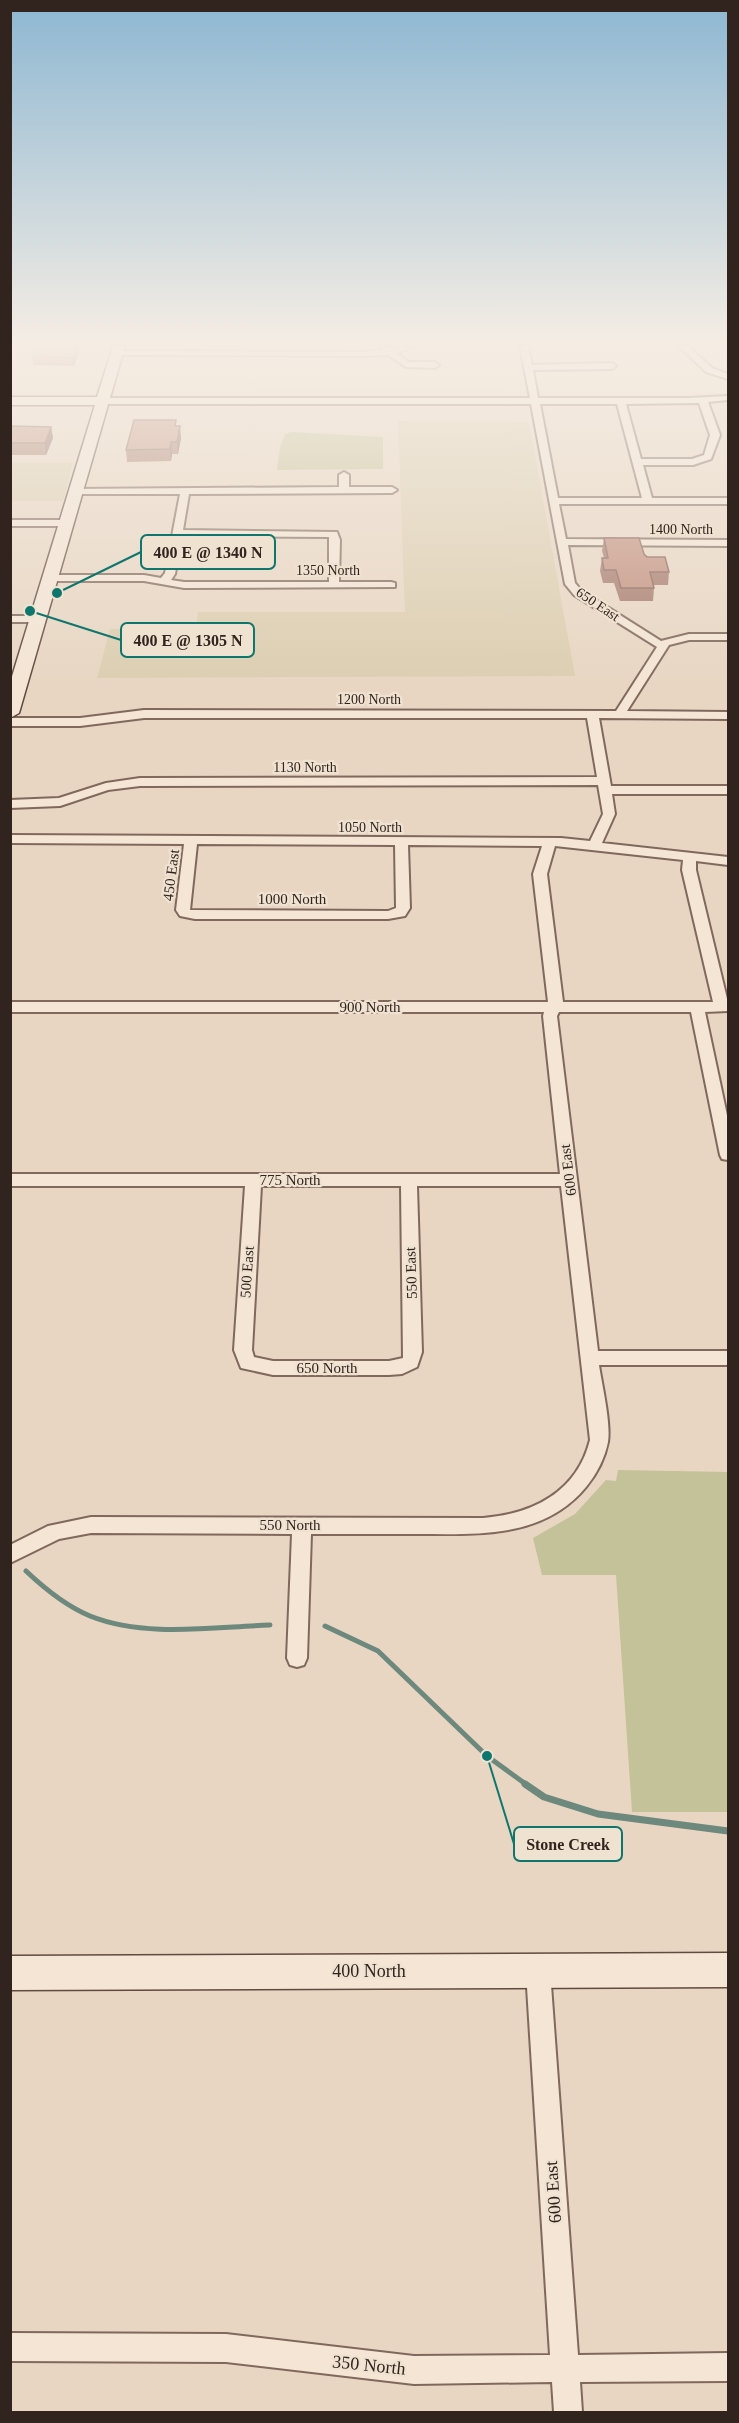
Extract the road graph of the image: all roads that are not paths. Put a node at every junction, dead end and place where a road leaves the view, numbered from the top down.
1 (84, 459) edge
2 (546, 459) edge
3 (637, 459) edge
4 (703, 459) edge
5 (638, 462) junction
6 (344, 475) dead end
7 (75, 490) junction
8 (185, 490) junction
9 (344, 490) junction
10 (392, 490) dead end
11 (554, 501) junction
12 (648, 501) junction
13 (729, 501) edge
14 (10, 523) edge
15 (66, 523) junction
16 (177, 533) junction
17 (561, 542) junction
18 (729, 543) edge
19 (50, 578) junction
20 (163, 582) junction
21 (334, 585) junction
22 (391, 585) dead end
23 (10, 619) edge
24 (38, 619) junction
25 (729, 637) edge
26 (662, 646) junction
27 (11, 713) edge
28 (592, 714) junction
29 (619, 715) junction
30 (729, 716) edge
31 (604, 786) junction
32 (729, 790) edge
33 (10, 804) edge
34 (10, 839) edge
35 (192, 841) junction
36 (401, 842) junction
37 (550, 842) junction
38 (595, 845) junction
39 (690, 856) junction
40 (729, 861) edge
41 (185, 913) joint
42 (10, 1007) edge
43 (554, 1007) junction
44 (697, 1007) junction
45 (725, 1008) edge
46 (729, 1155) edge
47 (10, 1180) edge
48 (253, 1180) junction
49 (409, 1180) junction
50 (569, 1180) junction
51 (590, 1358) junction
52 (729, 1358) edge
53 (247, 1363) joint
54 (408, 1365) joint
55 (568, 1492) joint
56 (302, 1525) junction
57 (10, 1555) edge
58 (297, 1658) dead end
59 (729, 1970) edge
60 (538, 1971) junction
61 (10, 1973) edge
62 (10, 2347) edge
63 (729, 2367) edge
64 (565, 2368) junction
65 (568, 2412) edge

1 - 7 main road
2 - 11 street, 650 East
3 - 5 street
4 - 5 street
5 - 12 street
6 - 9 street
7 - 8 street
7 - 15 main road
8 - 9 street
8 - 16 street
9 - 10 street
11 - 12 street
11 - 17 street, 650 East
12 - 13 street
14 - 15 street
15 - 19 main road
16 - 20 street
16 - 21 street
17 - 18 street, 1400 North
17 - 26 street, 650 East
19 - 20 street, 1350 North
19 - 24 main road
20 - 21 street, 1350 North
21 - 22 street, 1350 North
23 - 24 street
24 - 27 main road
25 - 26 street
26 - 29 street
27 - 28 street, 1200 North
28 - 29 street, 1200 North
28 - 31 street
29 - 30 street, 1200 North
31 - 32 street, 1130 North
31 - 33 street, 1130 North
31 - 38 street
34 - 35 street, 1050 North
35 - 36 street, 1050 North
35 - 41 street, 450 East
36 - 37 street, 1050 North
36 - 41 street, 1000 North
37 - 38 street, 1050 North
37 - 43 street, 600 East
38 - 39 street, 1050 North
39 - 40 street, 1050 North
39 - 45 street
42 - 43 street, 900 North
43 - 44 street, 900 North
43 - 50 street, 600 East
44 - 45 street, 900 North
44 - 46 street
47 - 48 street, 775 North
48 - 49 street, 775 North
48 - 53 street, 500 East
49 - 50 street, 775 North
49 - 54 street, 550 East
50 - 51 street, 600 East
51 - 52 street
51 - 55 street, 600 East
53 - 54 street, 650 North
55 - 56 street, 550 North
56 - 57 street, 550 North
56 - 58 street
59 - 60 main road, 400 North
60 - 61 main road, 400 North
60 - 64 street, 600 East
62 - 64 street, 350 North
63 - 64 street, 350 North
64 - 65 street, 600 East

